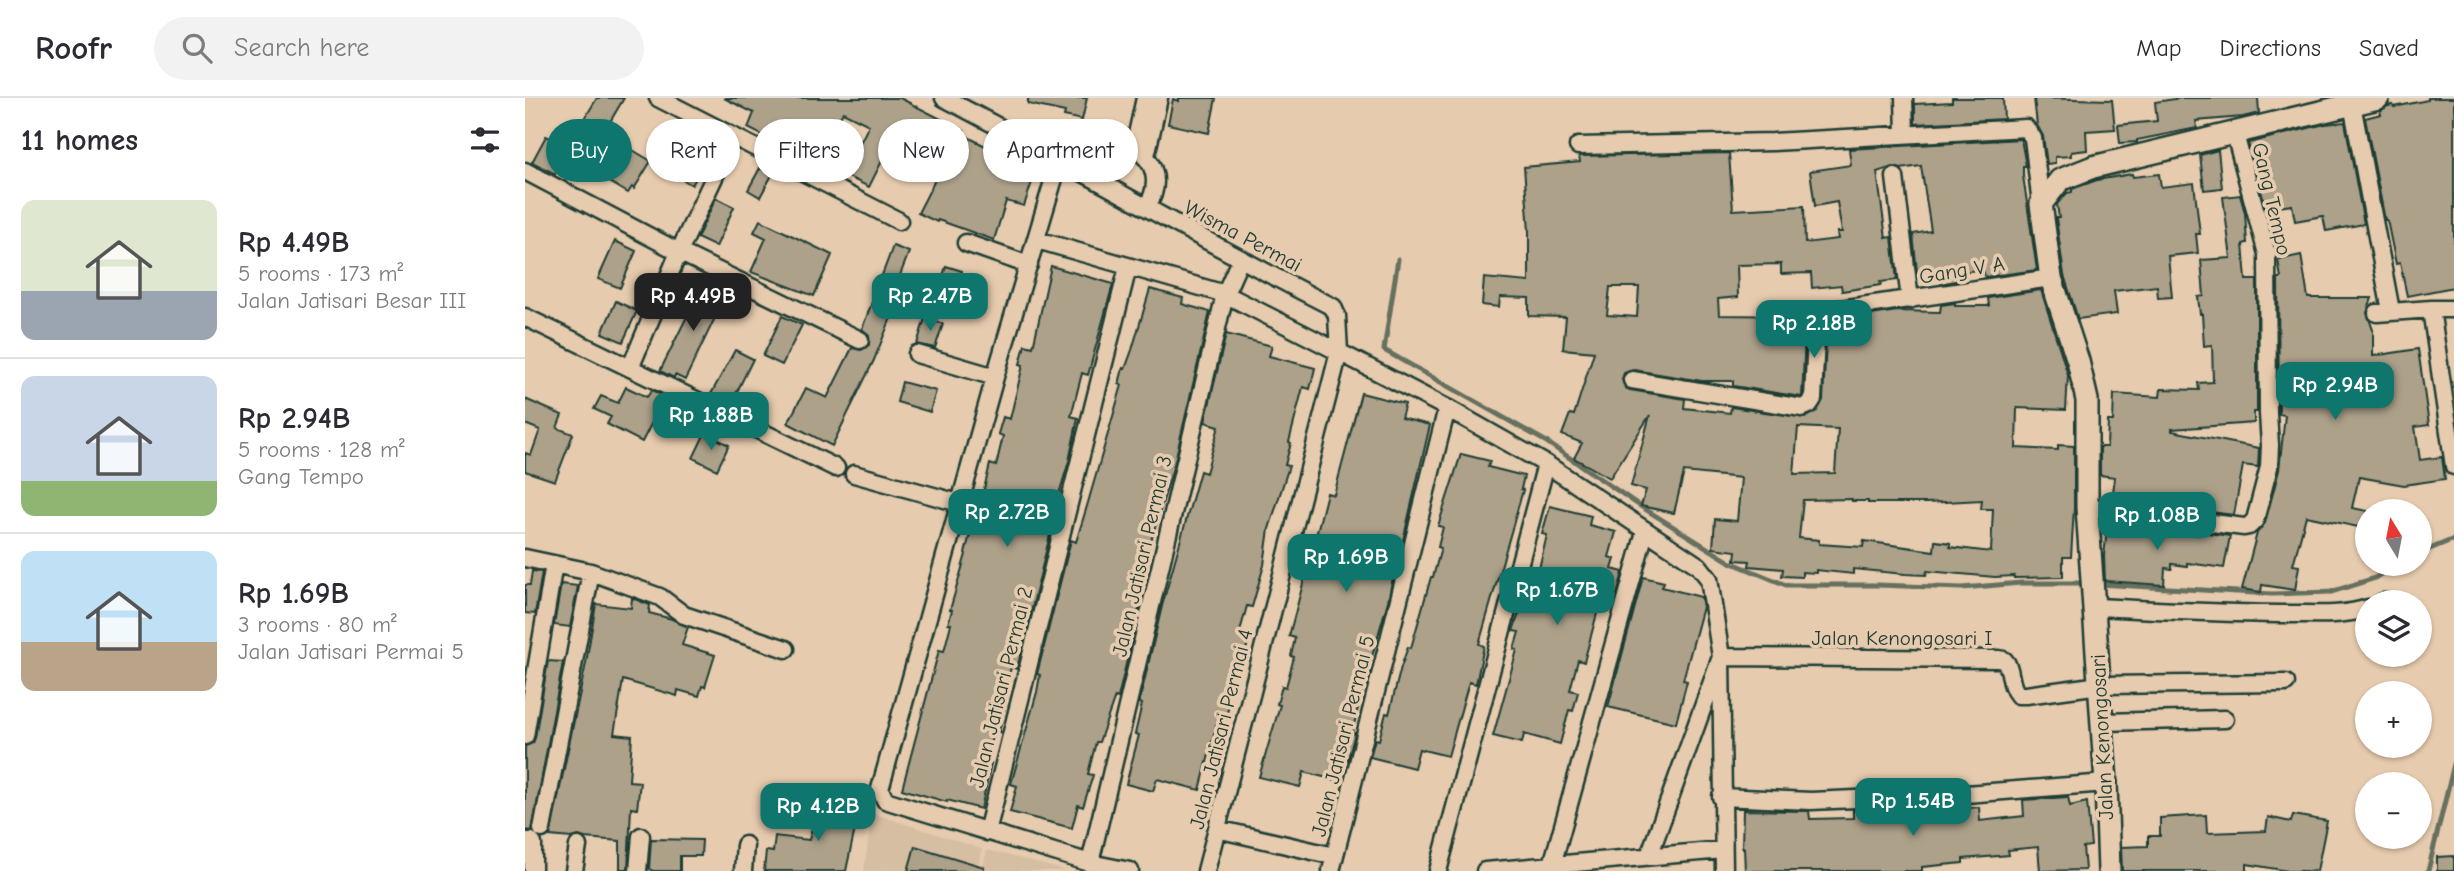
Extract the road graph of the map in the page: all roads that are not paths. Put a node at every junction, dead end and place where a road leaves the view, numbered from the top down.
1 (658, 98) edge
2 (944, 98) edge
3 (1145, 98) edge
4 (1159, 98) edge
5 (1904, 98) edge
6 (2378, 98) edge
7 (961, 102) edge
8 (2353, 104) junction
9 (699, 119) edge
10 (991, 119) edge
11 (2235, 134) junction
12 (1905, 135) junction
13 (740, 140) edge
14 (1578, 146) dead end
15 (1140, 152) junction
16 (525, 171) edge
17 (1895, 177) dead end
18 (712, 182) edge
19 (1053, 182) edge
20 (1103, 182) edge
21 (2041, 204) junction
22 (1147, 207) junction
23 (899, 221) dead end
24 (1037, 240) junction
25 (966, 243) dead end
26 (679, 252) junction
27 (1240, 260) junction
28 (1029, 265) junction
29 (1128, 267) junction
30 (2051, 278) junction
31 (1225, 294) junction
32 (1910, 300) junction
33 (2431, 309) junction
34 (2454, 309) edge
35 (525, 317) edge
36 (860, 340) dead end
37 (1339, 352) junction
38 (917, 354) dead end
39 (631, 366) junction
40 (995, 377) junction
41 (1632, 380) dead end
42 (1447, 408) junction
43 (1546, 464) junction
44 (2453, 466) edge
45 (836, 468) dead end
46 (855, 474) dead end
47 (959, 503) junction
48 (2087, 507) junction
49 (1645, 532) junction
50 (525, 558) edge
51 (554, 564) junction
52 (591, 572) junction
53 (2094, 605) junction
54 (2355, 610) edge
55 (786, 649) dead end
56 (1721, 657) junction
57 (2286, 682) dead end
58 (2100, 685) junction
59 (2225, 719) dead end
60 (2102, 722) junction
61 (525, 736) edge
62 (2106, 783) junction
63 (1721, 797) junction
64 (542, 829) dead end
65 (1217, 829) junction
66 (987, 832) junction
67 (641, 836) dead end
68 (525, 841) edge
69 (745, 845) dead end
70 (578, 846) dead end
71 (1723, 850) junction
72 (1649, 856) junction
73 (1090, 863) junction
74 (1333, 863) edge
75 (1552, 865) junction
76 (533, 871) edge
77 (574, 871) edge
78 (638, 871) edge
79 (743, 871) edge
80 (1130, 871) edge
81 (1206, 871) edge
82 (1438, 871) edge
83 (1485, 871) edge
84 (1724, 871) edge
85 (2109, 871) edge

1 - 9 street
2 - 7 street, Wisma Permai
3 - 15 street
4 - 15 street
5 - 12 street
6 - 8 street
7 - 10 street, Wisma Permai
8 - 11 street
8 - 33 street
11 - 21 street
11 - 48 street, Gang Tempo
12 - 14 street
12 - 21 street
13 - 23 street
15 - 22 street
16 - 26 street
17 - 32 street
18 - 26 street
19 - 24 street
20 - 22 street, Wisma Permai
21 - 30 street, Jalan Kenongosari
22 - 27 street, Wisma Permai
24 - 28 street
24 - 29 street
25 - 28 street
26 - 36 street
26 - 39 street
27 - 31 street, Jalan Jatisari Permai 3
27 - 37 street, Wisma Permai
28 - 40 street
29 - 31 street
29 - 66 street, Jalan Jatisari Permai 2
30 - 32 street, Gang V A
30 - 48 street, Jalan Kenongosari
31 - 37 street
31 - 73 street, Jalan Jatisari Permai 3
32 - 41 street, Gang V A
33 - 34 street
33 - 44 street
35 - 39 street
37 - 42 street
37 - 65 street, Jalan Jatisari Permai 4
38 - 40 street
39 - 45 street
40 - 47 street
42 - 43 street
42 - 74 street, Jalan Jatisari Permai 5
43 - 49 street
43 - 82 street
46 - 47 street
47 - 66 street
48 - 53 street, Jalan Kenongosari
49 - 56 street
49 - 75 street
50 - 51 street
51 - 52 street
51 - 61 street
52 - 55 street
52 - 64 street
53 - 54 street
53 - 58 street, Jalan Kenongosari
56 - 58 street, Jalan Kenongosari I
56 - 63 street
56 - 72 street
57 - 58 street
58 - 60 street, Jalan Kenongosari
59 - 60 street
60 - 62 street, Jalan Kenongosari
62 - 63 street
62 - 85 street, Jalan Kenongosari
63 - 71 street
65 - 74 street
65 - 81 street, Jalan Jatisari Permai 4
66 - 73 street
67 - 78 street
68 - 76 street
69 - 79 street
70 - 77 street
71 - 72 street
71 - 84 street
72 - 75 street
73 - 80 street
75 - 83 street

